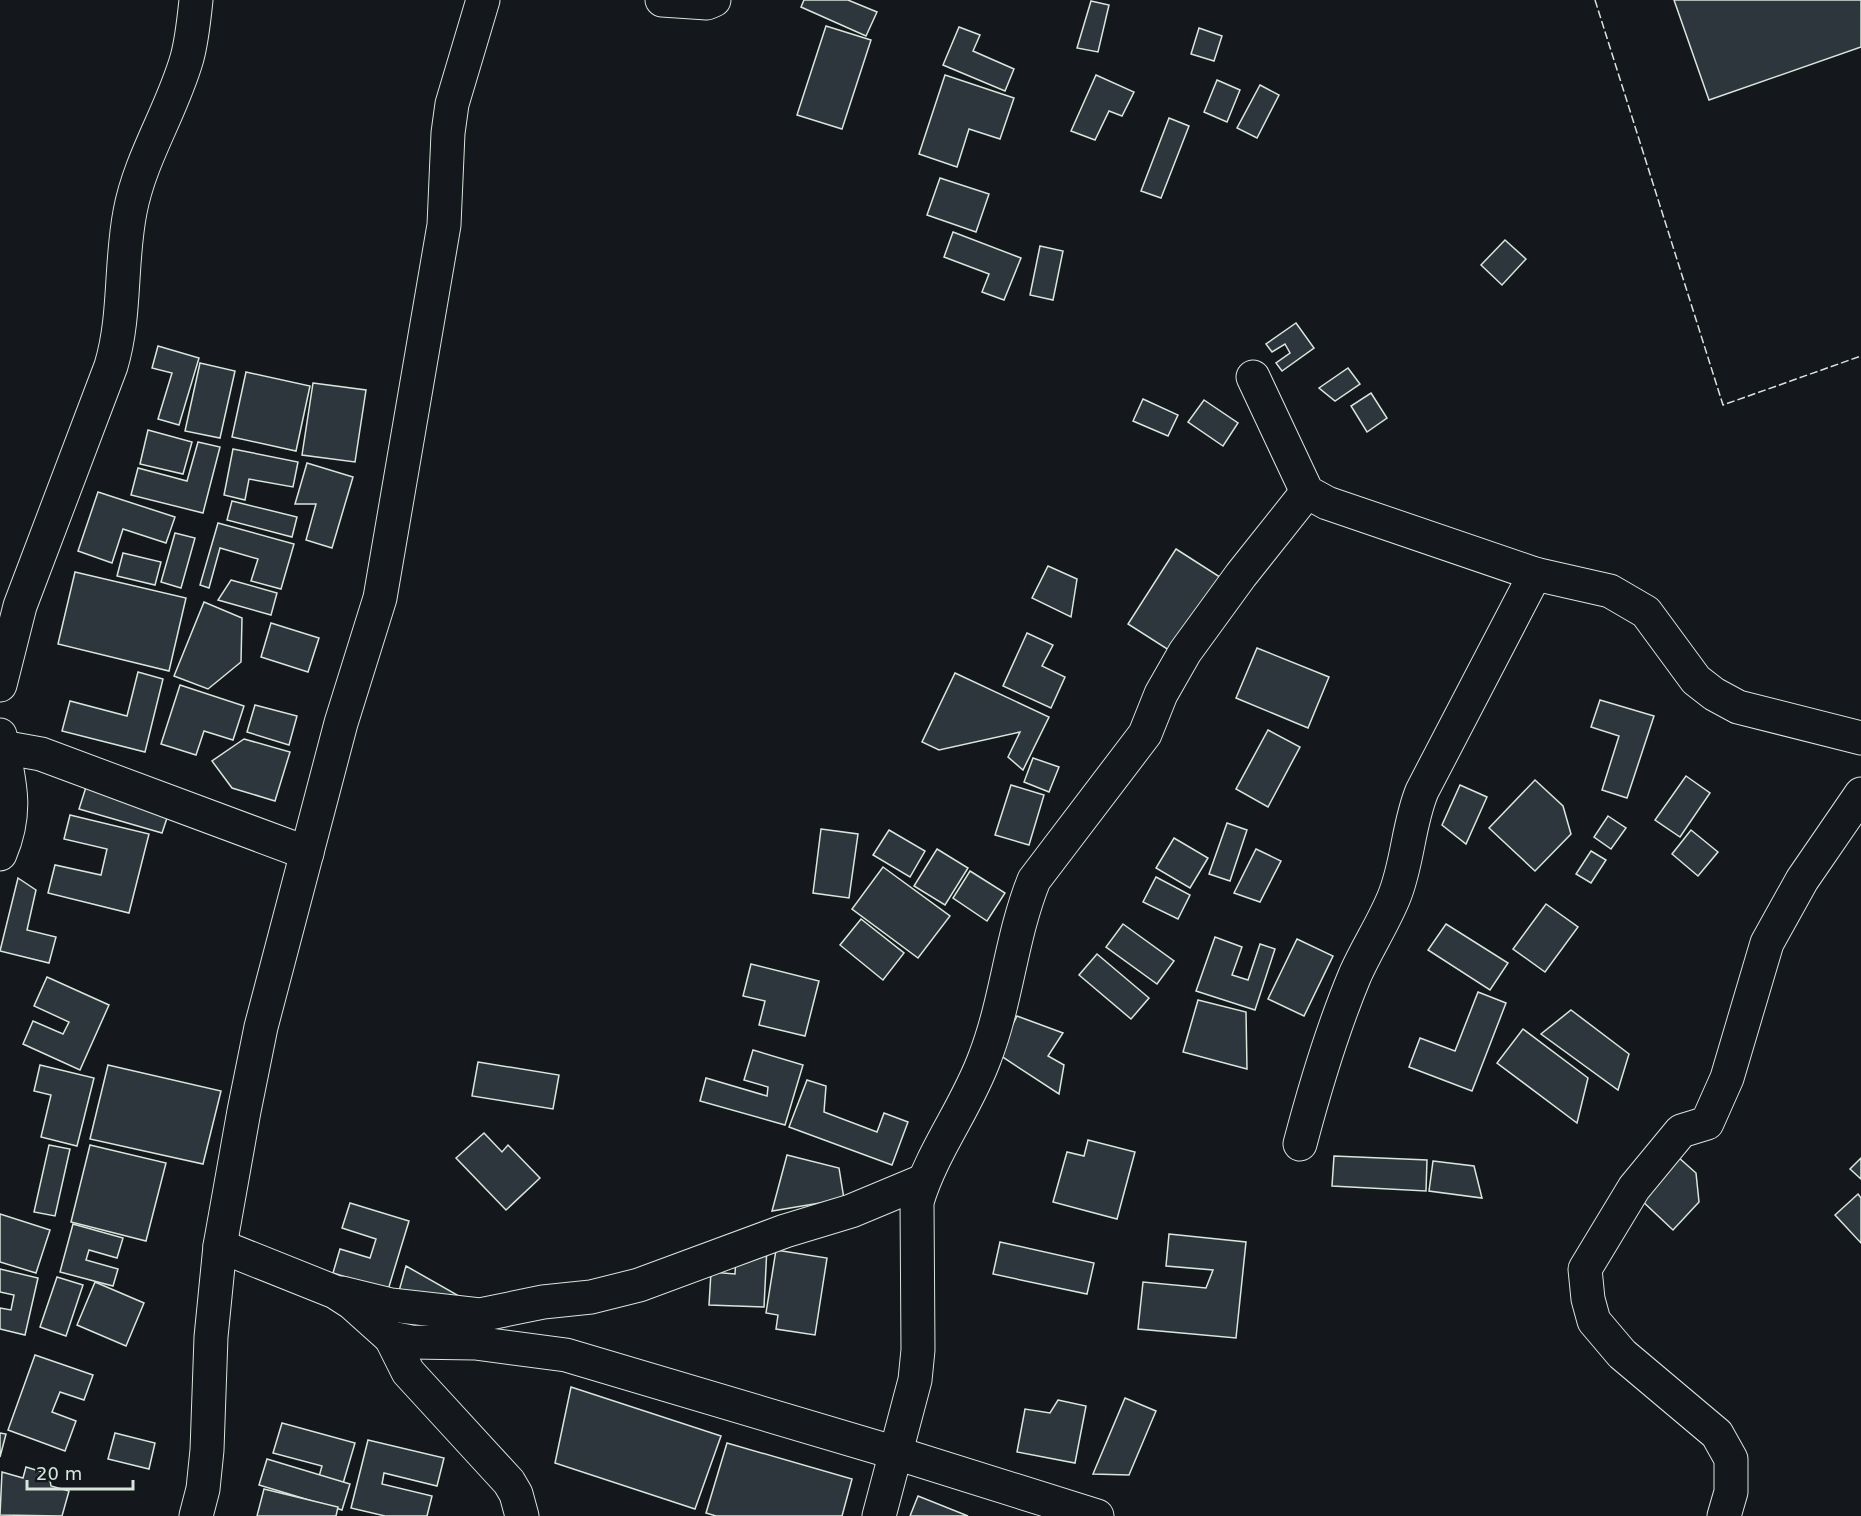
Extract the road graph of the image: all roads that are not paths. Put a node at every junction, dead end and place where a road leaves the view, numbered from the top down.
1 (196, 0) edge
2 (483, 0) edge
3 (662, 0) edge
4 (714, 0) edge
5 (1253, 377) dead end
6 (1307, 492) junction
7 (1535, 574) junction
8 (0, 685) edge
9 (1861, 738) edge
10 (1, 741) edge
11 (1861, 794) edge
12 (307, 853) junction
13 (0, 854) edge
14 (1300, 1144) dead end
15 (923, 1181) junction
16 (220, 1246) junction
17 (335, 1292) junction
18 (391, 1338) junction
19 (896, 1453) junction
20 (196, 1516) edge
21 (522, 1516) edge
22 (879, 1516) edge
23 (1096, 1516) edge
24 (1724, 1516) edge

1 - 8 street
2 - 12 street
3 - 4 street
5 - 6 street
6 - 7 street
6 - 15 street
7 - 9 street
7 - 14 street
10 - 12 street
10 - 13 street
11 - 24 street
12 - 16 street
15 - 17 street
15 - 19 street
16 - 17 street
16 - 20 street
17 - 18 street
18 - 19 street
18 - 21 street
19 - 22 street
19 - 23 street

